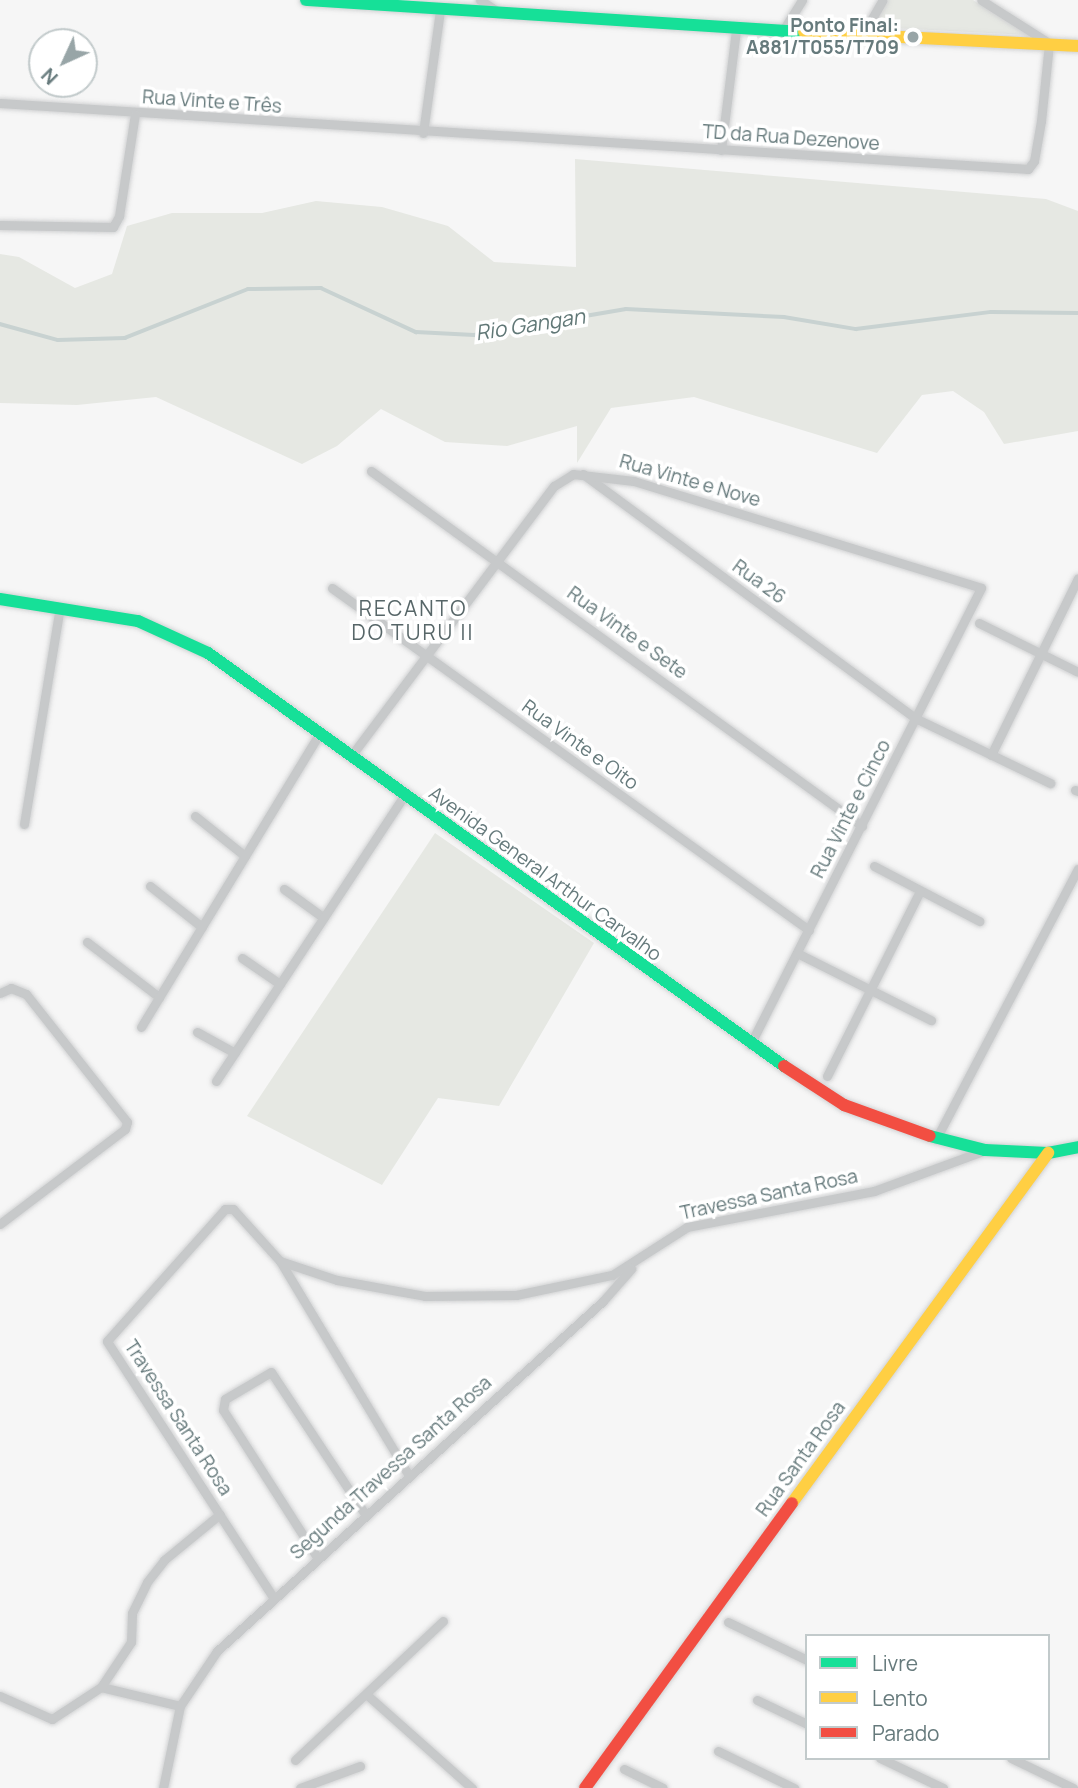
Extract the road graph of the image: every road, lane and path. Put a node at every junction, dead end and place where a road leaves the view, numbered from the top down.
1 (306, 0) edge
2 (480, 0) edge
3 (502, 0) edge
4 (802, 0) edge
5 (883, 0) edge
6 (981, 0) edge
7 (440, 10) junction
8 (498, 12) junction
9 (736, 29) junction
10 (782, 32) junction
11 (863, 34) junction
12 (1049, 43) junction
13 (1078, 46) edge
14 (0, 103) edge
15 (135, 114) junction
16 (423, 134) junction
17 (721, 150) junction
18 (0, 225) edge
19 (371, 471) dead end
20 (582, 474) junction
21 (500, 562) junction
22 (1078, 578) edge
23 (332, 588) dead end
24 (981, 588) joint
25 (0, 599) edge
26 (60, 607) junction
27 (979, 622) dead end
28 (1041, 654) junction
29 (428, 658) junction
30 (1078, 672) edge
31 (917, 719) junction
32 (320, 733) junction
33 (991, 755) junction
34 (351, 756) junction
35 (1050, 783) dead end
36 (404, 796) junction
37 (195, 816) dead end
38 (24, 824) dead end
39 (862, 826) junction
40 (245, 856) junction
41 (874, 866) dead end
42 (1078, 869) edge
43 (150, 886) dead end
44 (284, 889) dead end
45 (920, 891) junction
46 (324, 918) junction
47 (979, 921) dead end
48 (202, 927) junction
49 (809, 930) junction
50 (87, 942) dead end
51 (797, 953) junction
52 (242, 958) dead end
53 (280, 984) junction
54 (870, 990) junction
55 (0, 993) edge
56 (159, 997) junction
57 (931, 1020) dead end
58 (141, 1027) dead end
59 (197, 1032) dead end
60 (750, 1045) junction
61 (234, 1053) junction
62 (827, 1076) dead end
63 (216, 1081) dead end
64 (936, 1139) junction
65 (1078, 1147) edge
66 (985, 1150) junction
67 (1048, 1153) junction
68 (0, 1224) edge
69 (280, 1261) junction
70 (634, 1265) junction
71 (409, 1476) junction
72 (220, 1514) junction
73 (365, 1514) junction
74 (317, 1557) junction
75 (273, 1597) junction
76 (443, 1621) dead end
77 (728, 1622) dead end
78 (805, 1659) edge
79 (102, 1687) junction
80 (366, 1694) junction
81 (0, 1696) edge
82 (757, 1700) dead end
83 (180, 1706) junction
84 (805, 1723) edge
85 (718, 1751) dead end
86 (295, 1760) dead end
87 (884, 1760) edge
88 (1015, 1760) edge
89 (360, 1766) dead end
90 (624, 1769) dead end
91 (163, 1788) edge
92 (300, 1788) edge
93 (472, 1788) edge
94 (585, 1788) edge
95 (663, 1788) edge
96 (794, 1788) edge
97 (943, 1788) edge
98 (1073, 1788) edge

1 - 7 street
2 - 8 street
3 - 8 street
4 - 10 street
5 - 11 street
6 - 12 street
7 - 8 street
7 - 16 street
8 - 9 street
9 - 10 street
9 - 17 street
10 - 11 street
11 - 12 street
12 - 13 street
12 - 17 street, TD da Rua Dezenove
14 - 15 street, Rua Vinte e Três
15 - 16 street, Rua Vinte e Três
15 - 18 street
16 - 17 street, TD da Rua Dezenove
19 - 21 street, Rua Vinte e Sete
20 - 21 street
20 - 24 street, Rua Vinte e Nove
20 - 31 street, Rua 26
21 - 29 street
21 - 39 street, Rua Vinte e Sete
22 - 28 street
23 - 29 street, Rua Vinte e Oito
24 - 31 street, Rua Vinte e Cinco
25 - 26 street, Avenida General Arthur Carvalho
26 - 32 street, Avenida General Arthur Carvalho
26 - 38 street
27 - 28 street
28 - 30 street
28 - 33 street
29 - 34 street
29 - 49 street, Rua Vinte e Oito
31 - 33 street, Rua 26
31 - 39 street, Rua Vinte e Cinco
32 - 34 street, Avenida General Arthur Carvalho
32 - 40 street
33 - 35 street, Rua 26
34 - 36 street, Avenida General Arthur Carvalho
36 - 46 street
36 - 60 street, Avenida General Arthur Carvalho
37 - 40 street
39 - 49 street, Rua Vinte e Cinco
40 - 48 street
41 - 45 street
42 - 64 street
43 - 48 street
44 - 46 street
45 - 47 street
45 - 54 street
46 - 53 street
48 - 56 street
49 - 51 street, Rua Vinte e Cinco
50 - 56 street
51 - 54 street
51 - 60 street, Rua Vinte e Cinco
52 - 53 street
53 - 61 street
54 - 57 street
54 - 62 street
55 - 68 street
56 - 58 street
59 - 61 street
60 - 64 street, Avenida General Arthur Carvalho
61 - 63 street
64 - 66 street, Avenida General Arthur Carvalho
65 - 67 street, Avenida General Arthur Carvalho
66 - 67 street, Avenida General Arthur Carvalho
66 - 70 street, Travessa Santa Rosa
67 - 94 street, Rua Santa Rosa
69 - 70 street, Travessa Santa Rosa
69 - 71 street, Travessa Santa Rosa
69 - 72 street, Travessa Santa Rosa
70 - 71 street, Segunda Travessa Santa Rosa
71 - 73 street, Segunda Travessa Santa Rosa
72 - 75 street, Travessa Santa Rosa
72 - 79 street, Travessa Santa Rosa
73 - 74 street, Segunda Travessa Santa Rosa
73 - 74 street
74 - 75 street, Segunda Travessa Santa Rosa
75 - 83 street, Segunda Travessa Santa Rosa
76 - 80 street
77 - 78 street
79 - 81 street, Travessa Santa Rosa
79 - 83 street
80 - 86 street
80 - 93 street
82 - 84 street
83 - 91 street, Segunda Travessa Santa Rosa
85 - 96 street
87 - 97 street
88 - 98 street
89 - 92 street
90 - 95 street

